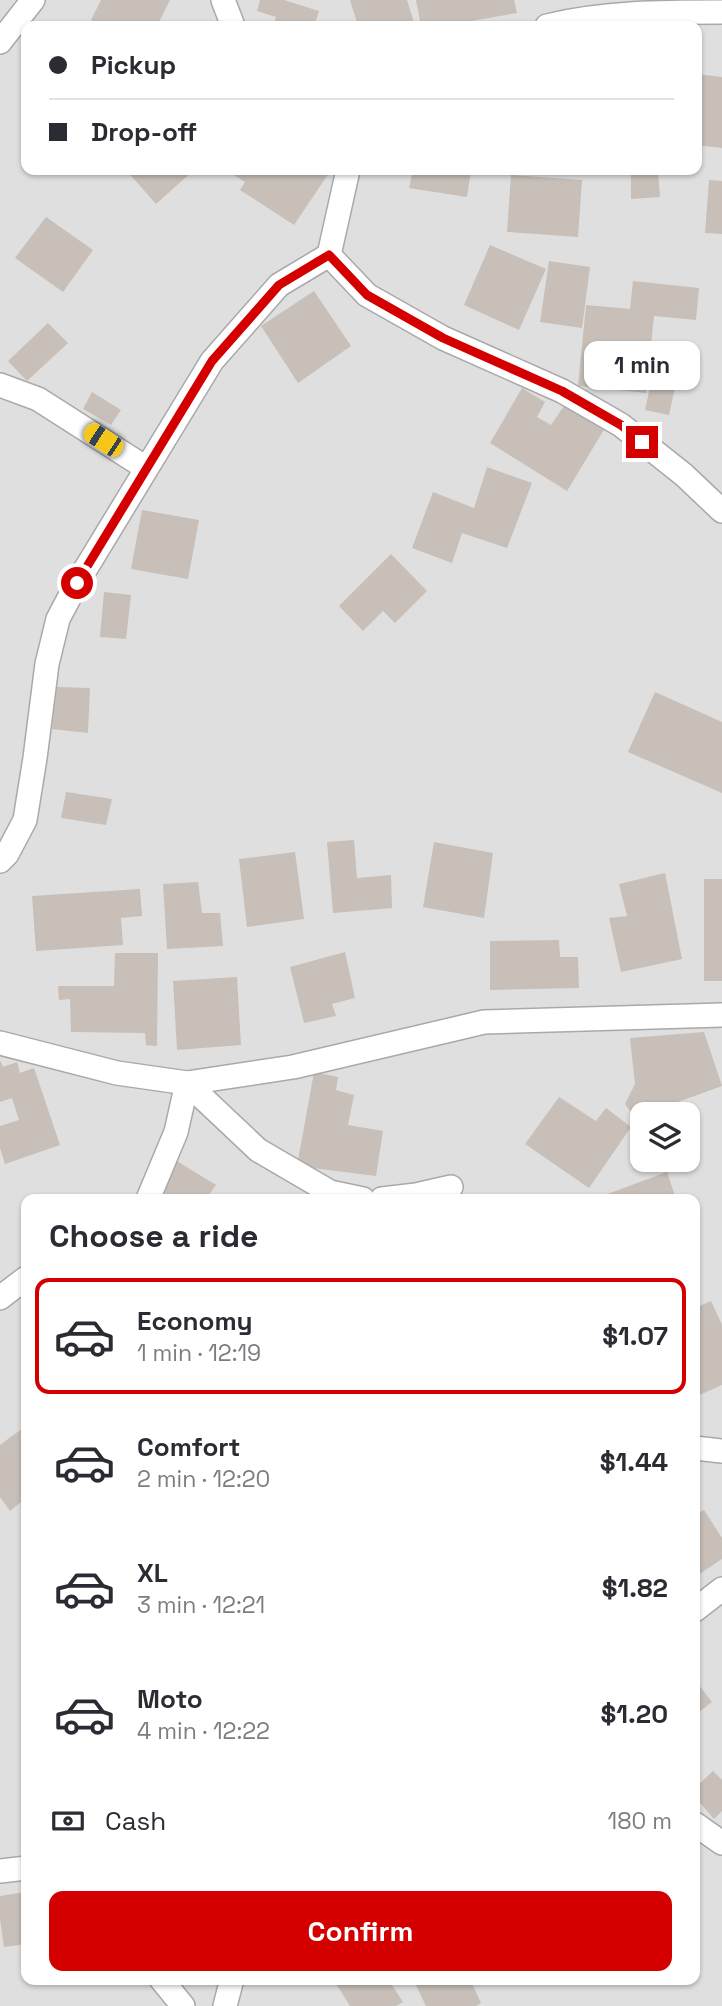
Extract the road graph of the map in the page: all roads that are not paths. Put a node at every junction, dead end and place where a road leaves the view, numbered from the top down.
1 (33, 0) edge
2 (223, 0) edge
3 (722, 12) edge
4 (657, 20) edge
5 (231, 21) edge
6 (566, 21) edge
7 (0, 42) edge
8 (347, 175) edge
9 (329, 255) junction
10 (0, 386) edge
11 (146, 468) junction
12 (722, 511) edge
13 (0, 861) edge
14 (722, 1015) edge
15 (0, 1043) edge
16 (187, 1083) junction
17 (451, 1187) dead end
18 (150, 1194) edge
19 (339, 1194) edge
20 (420, 1194) edge
21 (21, 1282) edge
22 (0, 1298) edge
23 (700, 1449) edge
24 (722, 1451) edge
25 (722, 1589) edge
26 (700, 1606) edge
27 (700, 1828) edge
28 (722, 1843) edge
29 (21, 1869) edge
30 (0, 1871) edge
31 (166, 1985) edge
32 (230, 1985) edge
33 (183, 2006) edge
34 (225, 2006) edge

1 - 7 street
2 - 5 street
3 - 4 street
4 - 6 street
8 - 9 street
9 - 11 street
9 - 12 street
10 - 11 street
11 - 13 street
14 - 16 street
15 - 16 street
16 - 18 street
16 - 19 street
17 - 20 street
21 - 22 street
23 - 24 street
25 - 26 street
27 - 28 street
29 - 30 street
31 - 33 street
32 - 34 street

